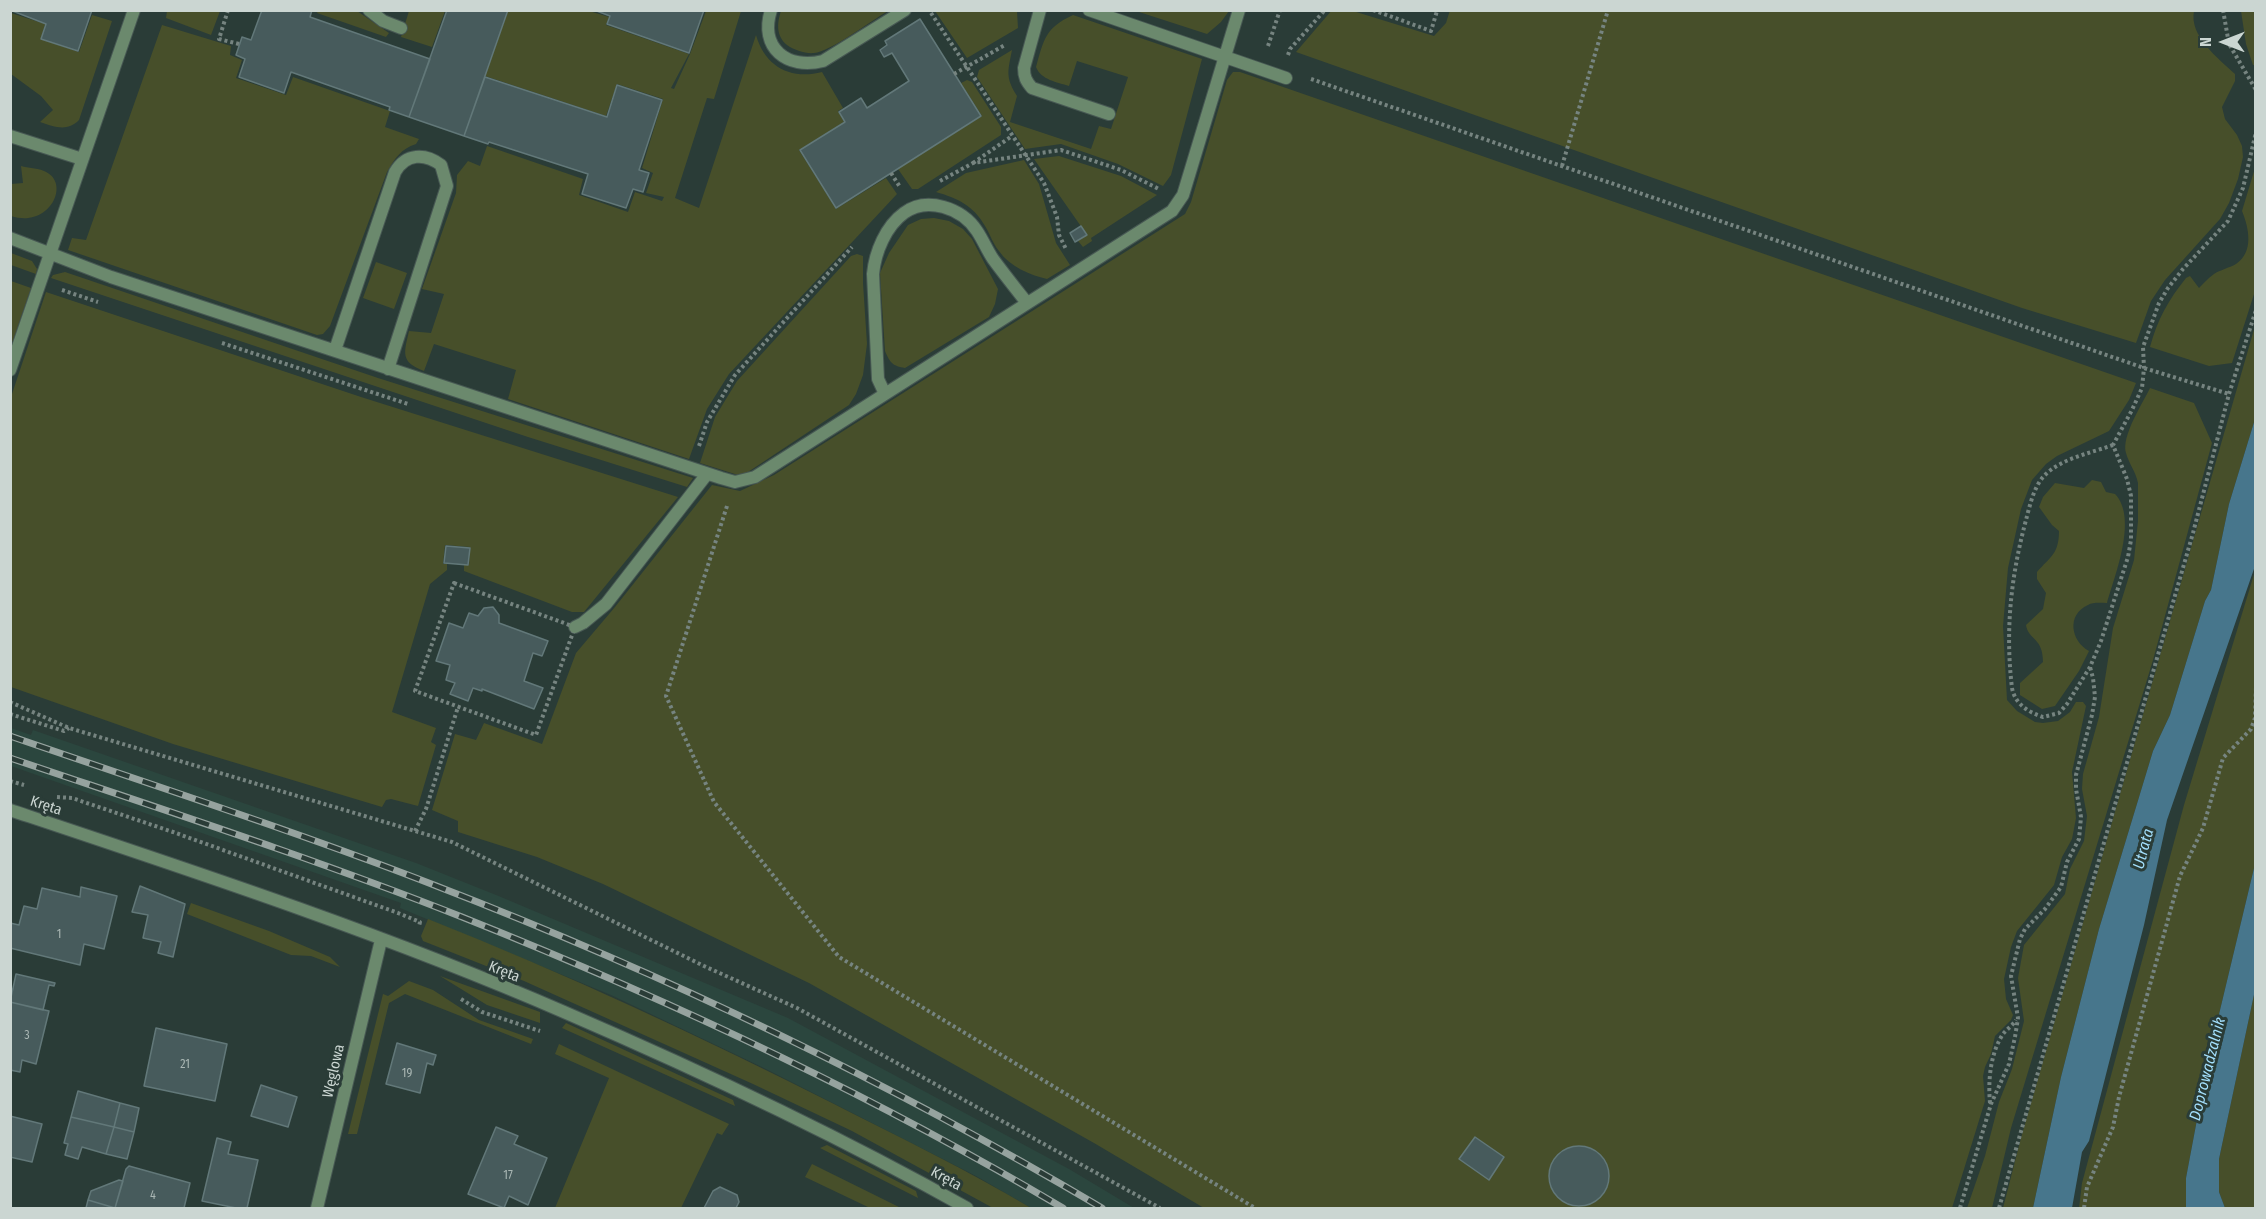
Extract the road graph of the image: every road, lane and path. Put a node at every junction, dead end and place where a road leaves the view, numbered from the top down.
1 (134, 10) edge
2 (228, 10) edge
3 (369, 10) edge
4 (771, 10) edge
5 (905, 10) edge
6 (929, 10) edge
7 (1040, 10) edge
8 (1089, 10) edge
9 (1239, 10) edge
10 (1280, 10) edge
11 (1325, 10) edge
12 (1373, 10) edge
13 (1608, 10) edge
14 (2223, 10) edge
15 (1437, 11) edge
16 (401, 28) dead end
17 (1032, 38) junction
18 (239, 44) dead end
19 (1224, 56) junction
20 (1286, 62) junction
21 (966, 67) junction
22 (954, 74) dead end
23 (1284, 77) junction
24 (2256, 90) edge
25 (1109, 114) dead end
26 (2256, 132) edge
27 (10, 136) edge
28 (1012, 136) junction
29 (82, 159) junction
30 (973, 164) dead end
31 (1562, 166) junction
32 (891, 173) dead end
33 (904, 195) dead end
34 (10, 238) edge
35 (50, 254) junction
36 (1079, 270) junction
37 (1027, 303) junction
38 (2256, 310) edge
39 (335, 351) junction
40 (2144, 368) junction
41 (388, 369) junction
42 (10, 370) edge
43 (885, 394) junction
44 (2229, 394) junction
45 (2113, 445) junction
46 (707, 474) junction
47 (735, 482) junction
48 (575, 627) junction
49 (2090, 667) junction
50 (2256, 687) edge
51 (10, 702) edge
52 (458, 707) junction
53 (10, 714) edge
54 (69, 728) junction
55 (57, 797) dead end
56 (10, 810) edge
57 (415, 831) junction
58 (417, 931) dead end
59 (381, 940) junction
60 (454, 994) dead end
61 (2018, 1018) junction
62 (550, 1034) dead end
63 (1990, 1104) junction
64 (317, 1209) edge
65 (967, 1209) edge
66 (1160, 1209) edge
67 (1255, 1209) edge
68 (1960, 1209) edge
69 (1999, 1209) edge
70 (2084, 1209) edge

1 - 29 street
2 - 18 path
3 - 16 street
4 - 5 street
6 - 21 path
7 - 17 street
8 - 19 street
9 - 19 street
10 - 20 path
11 - 20 path
12 - 15 path
13 - 31 path
14 - 24 path
17 - 21 path
17 - 25 street
19 - 23 street
19 - 36 street
20 - 23 path
21 - 22 path
21 - 28 path
23 - 31 path
26 - 40 path
27 - 29 street
28 - 30 path
28 - 36 path
29 - 35 street
31 - 40 path
32 - 33 path
34 - 35 street
35 - 39 street
35 - 42 street
36 - 37 street
37 - 43 street
37 - 43 street
38 - 44 path
39 - 41 street
39 - 41 street
40 - 44 path
40 - 45 path
41 - 46 street
43 - 47 street
44 - 69 path
45 - 49 path
45 - 49 path
46 - 47 street
46 - 48 street
47 - 67 path
48 - 52 path
48 - 52 path
49 - 61 path
50 - 70 path
51 - 54 path
52 - 57 path
53 - 54 path
54 - 57 path
55 - 58 path
56 - 59 street, Kręta
57 - 66 path
59 - 64 street, Węglowa
59 - 65 street, Kręta
60 - 62 path
61 - 63 path
61 - 63 path
63 - 68 path

